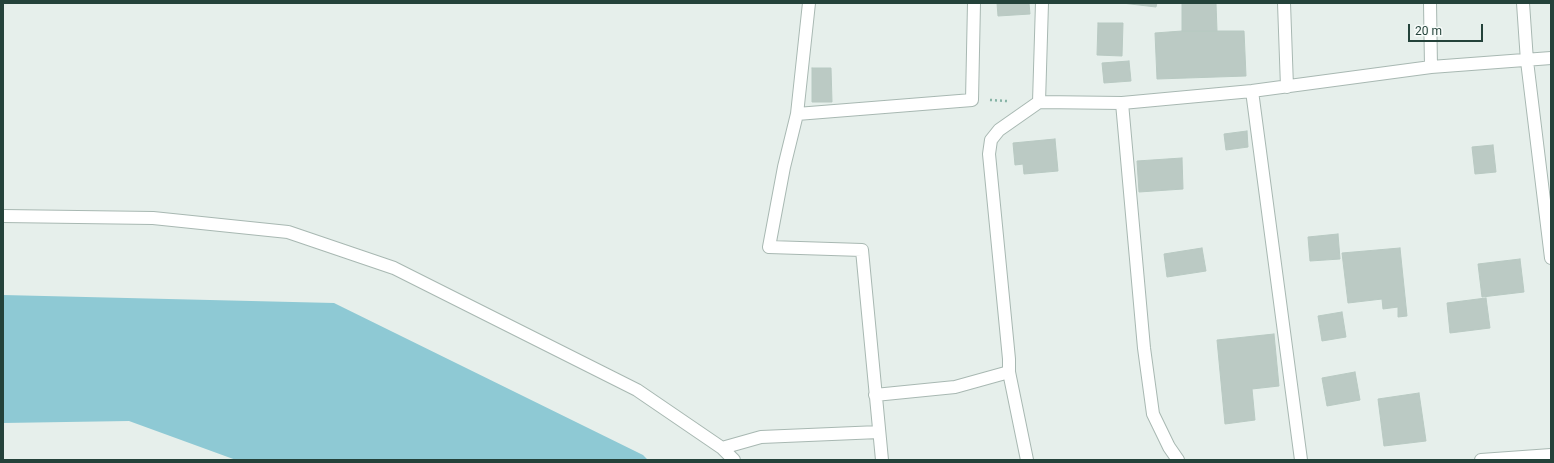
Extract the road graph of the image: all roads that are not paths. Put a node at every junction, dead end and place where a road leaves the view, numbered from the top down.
1 (809, 3) edge
2 (974, 3) edge
3 (1042, 3) edge
4 (1284, 3) edge
5 (1430, 3) edge
6 (1523, 3) edge
7 (1551, 58) edge
8 (1526, 61) junction
9 (1431, 67) junction
10 (1287, 87) junction
11 (1252, 91) junction
12 (1039, 102) junction
13 (1122, 103) junction
14 (797, 114) junction
15 (3, 216) edge
16 (1551, 258) edge
17 (1009, 372) junction
18 (876, 395) junction
19 (879, 432) junction
20 (722, 448) junction
21 (1551, 455) edge
22 (734, 460) edge
23 (882, 460) edge
24 (1027, 460) edge
25 (1178, 460) edge
26 (1301, 460) edge
27 (1481, 460) edge

1 - 14 street
2 - 14 street
3 - 12 street
4 - 10 street
5 - 9 street
6 - 8 street
7 - 8 street
8 - 9 street
8 - 16 street
9 - 10 street
10 - 11 street
11 - 13 street
11 - 26 street
12 - 13 street
12 - 17 street
13 - 25 street
14 - 18 street
15 - 20 street
17 - 18 street
17 - 24 street
18 - 19 street
19 - 20 street
19 - 23 street
20 - 22 street
21 - 27 street

